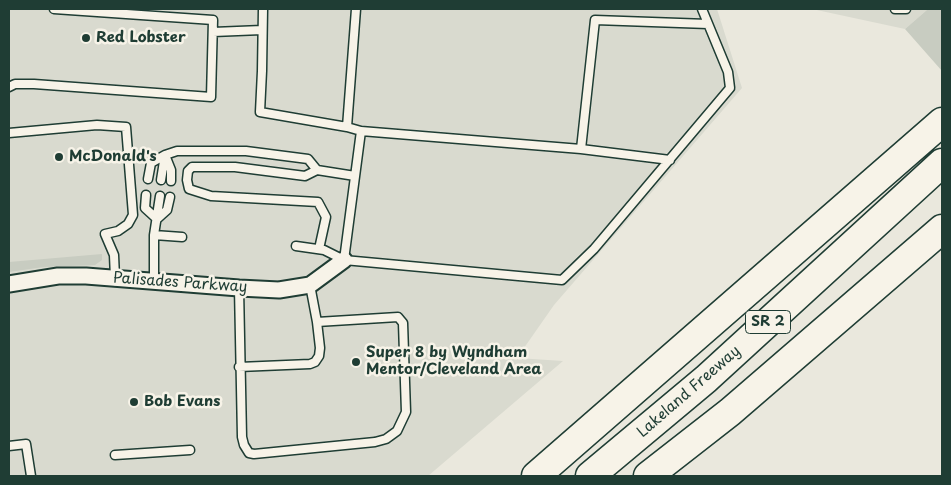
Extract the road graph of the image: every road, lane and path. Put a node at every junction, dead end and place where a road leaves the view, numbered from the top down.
1 (54, 9) edge
2 (262, 9) edge
3 (356, 9) edge
4 (702, 9) edge
5 (895, 9) edge
6 (906, 9) edge
7 (708, 24) junction
8 (262, 30) junction
9 (213, 32) junction
10 (9, 87) edge
11 (942, 122) edge
12 (347, 127) junction
13 (360, 132) junction
14 (9, 133) edge
15 (581, 149) junction
16 (165, 155) junction
17 (670, 160) junction
18 (942, 163) edge
19 (317, 170) junction
20 (355, 176) junction
21 (148, 179) dead end
22 (161, 180) dead end
23 (171, 181) dead end
24 (146, 194) dead end
25 (160, 196) dead end
26 (170, 197) dead end
27 (157, 220) junction
28 (942, 229) edge
29 (154, 235) junction
30 (182, 237) dead end
31 (296, 246) dead end
32 (319, 249) junction
33 (344, 260) junction
34 (115, 278) junction
35 (154, 282) junction
36 (9, 284) edge
37 (310, 285) junction
38 (238, 288) junction
39 (317, 322) junction
40 (239, 367) junction
41 (730, 412) junction
42 (9, 446) edge
43 (190, 450) dead end
44 (115, 455) dead end
45 (31, 476) edge
46 (536, 476) edge
47 (590, 476) edge
48 (648, 476) edge
49 (678, 476) edge

1 - 9 lane
2 - 8 lane
3 - 12 lane
4 - 7 lane
5 - 6 lane
7 - 15 lane
7 - 17 lane
8 - 9 lane
8 - 12 lane
9 - 10 lane
11 - 46 highway
12 - 13 lane
13 - 15 lane
13 - 20 lane
14 - 34 lane
15 - 17 lane
16 - 19 lane
16 - 21 lane
16 - 22 lane
16 - 23 lane
17 - 33 lane
18 - 47 highway, Lakeland Freeway / SR 2
19 - 20 lane
19 - 32 lane
20 - 33 lane
24 - 27 lane
25 - 27 lane
26 - 27 lane
27 - 29 lane
28 - 41 highway, SR 2
29 - 30 lane
29 - 35 lane
31 - 32 lane
32 - 33 lane
33 - 37 street, Palisades Parkway
34 - 35 street, Palisades Parkway
34 - 36 street, Palisades Parkway
35 - 38 street, Palisades Parkway
37 - 38 street, Palisades Parkway
37 - 39 lane
38 - 40 lane
39 - 40 lane
39 - 40 lane
41 - 48 highway, SR 2
41 - 49 highway
42 - 45 lane
43 - 44 lane

